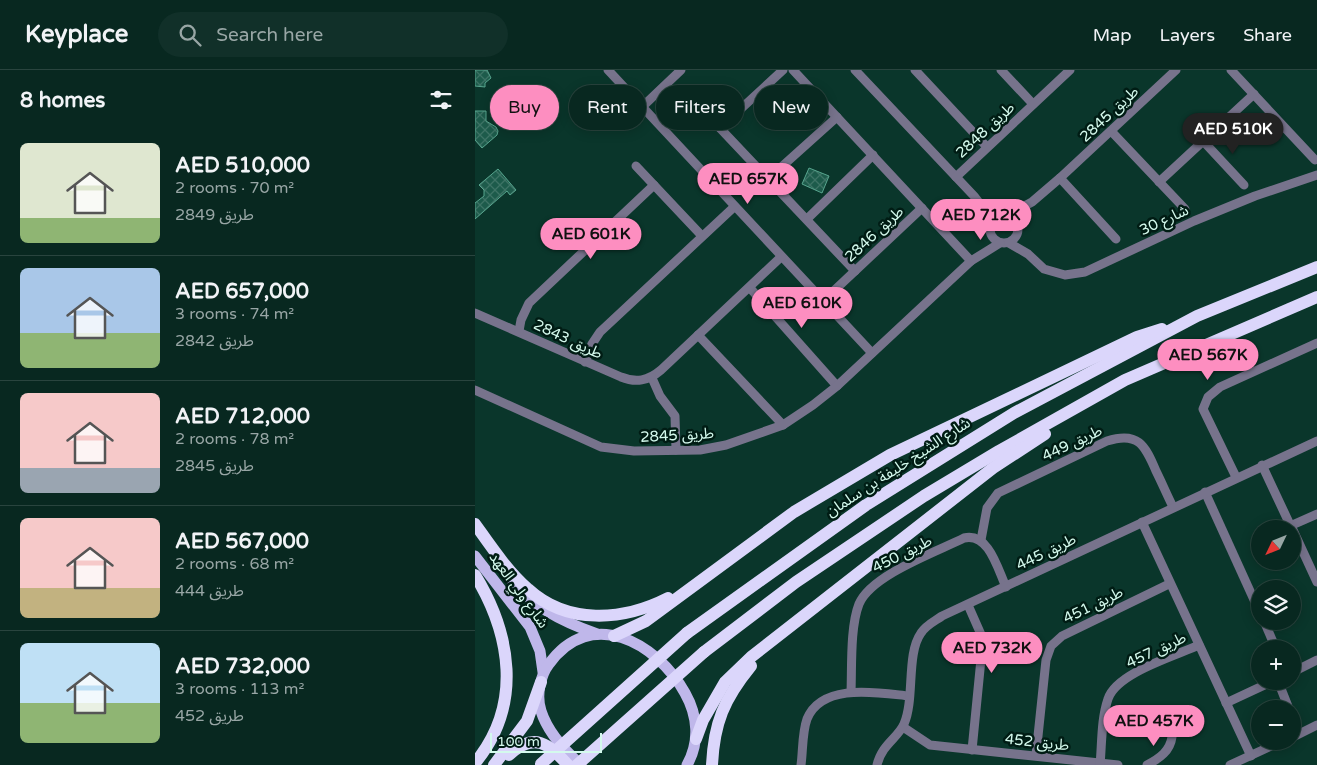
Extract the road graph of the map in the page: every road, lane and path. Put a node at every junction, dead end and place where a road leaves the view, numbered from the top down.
1 (608, 70) edge
2 (681, 70) edge
3 (783, 70) edge
4 (793, 70) edge
5 (855, 70) edge
6 (915, 70) edge
7 (1001, 70) edge
8 (1070, 70) edge
9 (1176, 70) edge
10 (1231, 70) edge
11 (621, 85) edge
12 (1254, 94) junction
13 (646, 103) edge
14 (1033, 104) junction
15 (744, 106) edge
16 (646, 113) edge
17 (837, 117) junction
18 (722, 130) edge
19 (1111, 131) junction
20 (1204, 142) junction
21 (987, 147) junction
22 (873, 156) junction
23 (1315, 160) dead end
24 (636, 166) dead end
25 (1317, 175) edge
26 (956, 177) junction
27 (1060, 178) junction
28 (768, 179) junction
29 (1159, 182) junction
30 (1244, 185) dead end
31 (654, 186) junction
32 (973, 196) junction
33 (1032, 202) junction
34 (734, 207) junction
35 (922, 208) junction
36 (1185, 209) dead end
37 (1005, 215) junction
38 (807, 219) junction
39 (990, 228) junction
40 (1018, 230) junction
41 (701, 236) junction
42 (1116, 238) dead end
43 (1004, 243) junction
44 (1028, 254) junction
45 (781, 257) junction
46 (973, 258) junction
47 (1317, 267) edge
48 (855, 271) junction
49 (749, 288) junction
50 (1317, 297) edge
51 (823, 301) junction
52 (475, 313) edge
53 (1197, 316) junction
54 (519, 331) junction
55 (698, 335) junction
56 (1317, 343) edge
57 (872, 353) junction
58 (585, 362) junction
59 (1166, 364) junction
60 (652, 378) junction
61 (837, 386) junction
62 (475, 390) edge
63 (783, 425) junction
64 (1317, 441) edge
65 (676, 450) junction
66 (1262, 465) junction
67 (1236, 477) junction
68 (1205, 492) junction
69 (1173, 507) junction
70 (1317, 514) edge
71 (1288, 520) edge
72 (1142, 522) junction
73 (1301, 523) edge
74 (475, 524) edge
75 (475, 531) edge
76 (981, 540) junction
77 (1301, 547) edge
78 (475, 556) edge
79 (475, 575) edge
80 (1317, 582) edge
81 (694, 584) junction
82 (1169, 584) junction
83 (1005, 587) junction
84 (1251, 593) edge
85 (967, 604) junction
86 (805, 614) junction
87 (597, 634) junction
88 (614, 636) junction
89 (1199, 645) junction
90 (1317, 660) edge
91 (1301, 668) edge
92 (542, 677) junction
93 (1255, 690) edge
94 (851, 692) junction
95 (909, 696) junction
96 (1226, 704) junction
97 (1317, 725) edge
98 (903, 727) junction
99 (1301, 733) edge
100 (1172, 736) dead end
101 (696, 739) junction
102 (972, 750) junction
103 (1263, 750) edge
104 (1036, 755) junction
105 (1251, 756) junction
106 (691, 762) edge
107 (475, 763) edge
108 (1100, 764) edge
109 (495, 765) edge
110 (499, 765) edge
111 (541, 765) edge
112 (568, 765) edge
113 (577, 765) edge
114 (581, 765) edge
115 (712, 765) edge
116 (801, 765) edge
117 (877, 765) edge
118 (1118, 765) edge
119 (1147, 765) edge
120 (1230, 765) edge

1 - 11 street
2 - 13 street
3 - 15 street
4 - 17 street, طريق 2846
5 - 26 street
6 - 21 street
7 - 14 street, طريق 2848
8 - 14 street, طريق 2848
9 - 19 street, طريق 2845
10 - 12 street
12 - 20 street
12 - 23 street
14 - 21 street, طريق 2848
16 - 34 street
17 - 22 street, طريق 2846
17 - 28 street
18 - 28 street
19 - 27 street, طريق 2845
19 - 29 street
20 - 29 street
20 - 30 street
21 - 26 street, طريق 2848
22 - 35 street, طريق 2846
22 - 38 street
24 - 31 street
25 - 44 street, شارع 30
26 - 32 street
27 - 33 street, طريق 2845
27 - 42 street
28 - 38 street
29 - 36 street
31 - 41 street
31 - 54 street
32 - 37 street, شارع 30
32 - 39 street
33 - 37 street, طريق 2845
33 - 40 street, طريق 2845
34 - 41 street
34 - 45 street
35 - 46 street, طريق 2846
35 - 48 street, طريق 2846
37 - 39 street, طريق 2845
37 - 40 street, شارع 30
38 - 48 street
39 - 43 street
39 - 46 street, طريق 2845
40 - 43 street, طريق 2845
40 - 44 street, شارع 30
41 - 58 street
43 - 44 street, شارع 30
43 - 46 street, طريق 2845
45 - 49 street
45 - 51 street
46 - 57 street, طريق 2845
47 - 53 highway, شارع الشيخ خليفة بن سلمان
48 - 51 street, طريق 2846
49 - 55 street
49 - 61 street
50 - 59 highway
51 - 57 street
52 - 54 street, طريق 2843
53 - 81 highway
53 - 111 highway, شارع الشيخ خليفة بن سلمان, bridge
54 - 58 street, طريق 2843
55 - 60 street
55 - 63 street
56 - 67 street
57 - 61 street, طريق 2845
58 - 60 street, طريق 2843
59 - 86 highway
59 - 113 highway, bridge
60 - 65 street
61 - 63 street, طريق 2845
62 - 65 street, طريق 2845
63 - 65 street, طريق 2845
64 - 66 street, طريق 445
66 - 67 street, طريق 445
66 - 71 street
67 - 68 street, طريق 445
68 - 69 street, طريق 445
68 - 84 street
69 - 72 street, طريق 445
69 - 76 street, طريق 449
70 - 73 street
72 - 82 street
72 - 83 street, طريق 445
74 - 81 highway
75 - 87 main road, شارع ولي العهد
76 - 83 street
76 - 94 street, طريق 450
77 - 80 street
78 - 92 main road, شارع ولي العهد
79 - 107 highway
81 - 88 highway
82 - 89 street
82 - 104 street, طريق 451
83 - 85 street, طريق 445
85 - 95 street, طريق 445
85 - 102 street
86 - 101 highway
86 - 115 highway
87 - 88 main road
87 - 92 main road
88 - 101 main road
89 - 96 street
89 - 108 street, طريق 457
90 - 91 street
92 - 109 highway
92 - 114 main road, شارع ولي العهد
93 - 96 street
94 - 95 street
94 - 116 street
95 - 98 street, طريق 445
96 - 105 street
97 - 99 street
98 - 102 street, طريق 452
98 - 117 street, طريق 445
100 - 119 street
101 - 106 main road
102 - 104 street, طريق 452
103 - 105 street
104 - 108 street, طريق 452
105 - 120 street
108 - 118 street
110 - 112 highway

